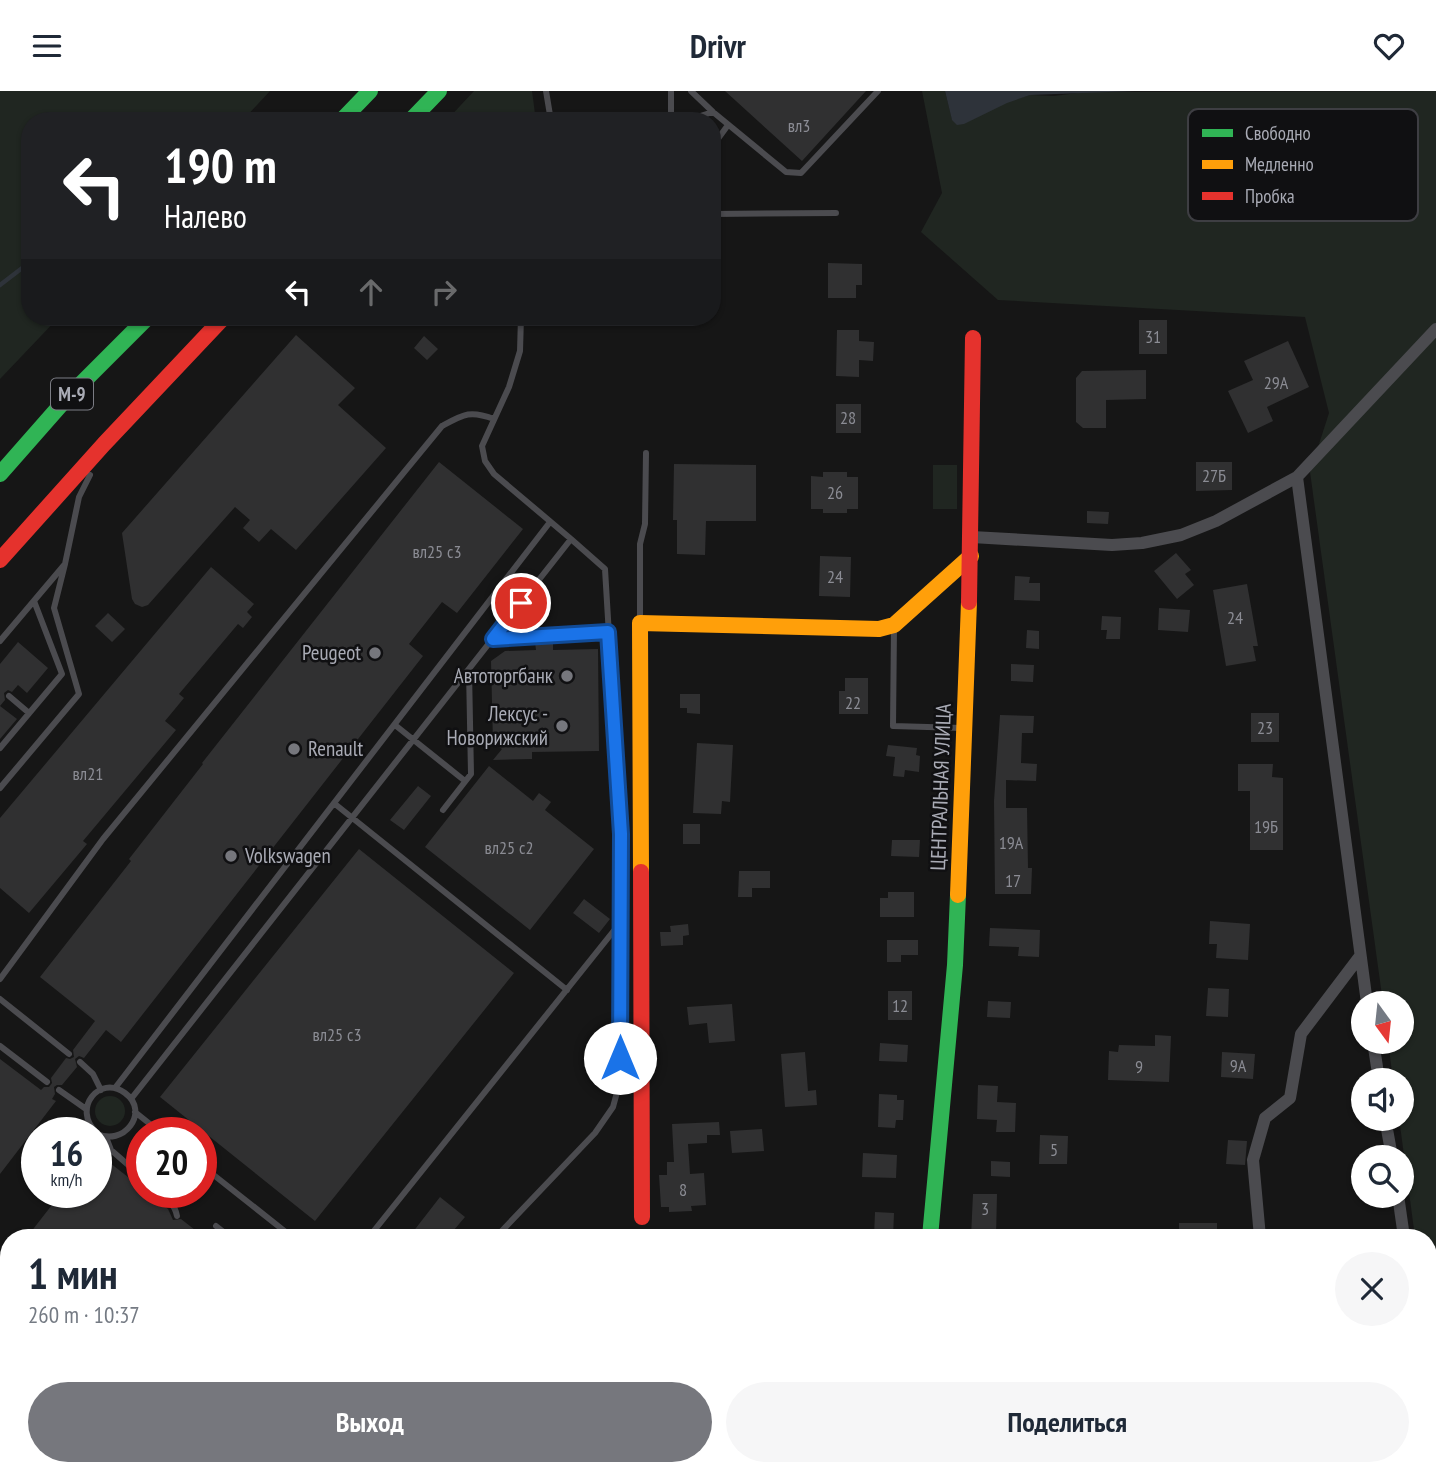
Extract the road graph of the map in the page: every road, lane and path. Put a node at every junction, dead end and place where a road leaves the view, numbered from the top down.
1 (370, 91) edge
2 (439, 91) edge
3 (546, 91) edge
4 (671, 91) edge
5 (691, 91) edge
6 (878, 91) edge
7 (350, 112) edge
8 (419, 112) edge
9 (550, 112) edge
10 (671, 112) edge
11 (713, 112) edge
12 (721, 119) edge
13 (728, 125) junction
14 (721, 135) edge
15 (836, 213) dead end
16 (721, 214) edge
17 (139, 326) edge
18 (215, 326) edge
19 (521, 326) edge
20 (1436, 329) edge
21 (973, 338) dead end
22 (494, 419) junction
23 (104, 444) junction
24 (646, 453) dead end
25 (0, 474) edge
26 (1297, 477) junction
27 (550, 522) junction
28 (972, 537) junction
29 (571, 539) junction
30 (971, 556) junction
31 (0, 560) edge
32 (65, 564) junction
33 (34, 601) junction
34 (640, 624) junction
35 (894, 625) junction
36 (608, 632) junction
37 (493, 639) junction
38 (0, 641) edge
39 (469, 670) junction
40 (9, 696) dead end
41 (29, 713) junction
42 (395, 725) junction
43 (964, 728) junction
44 (414, 740) junction
45 (0, 748) edge
46 (465, 781) junction
47 (0, 788) edge
48 (335, 804) junction
49 (443, 810) dead end
50 (353, 818) junction
51 (620, 923) junction
52 (1360, 956) junction
53 (0, 979) edge
54 (567, 990) junction
55 (1365, 991) edge
56 (0, 999) edge
57 (0, 1046) edge
58 (69, 1054) dead end
59 (80, 1062) dead end
60 (47, 1081) dead end
61 (115, 1088) junction
62 (59, 1090) dead end
63 (100, 1090) junction
64 (131, 1099) junction
65 (86, 1109) junction
66 (135, 1112) junction
67 (88, 1117) edge
68 (141, 1117) edge
69 (112, 1136) edge
70 (112, 1151) edge
71 (126, 1163) edge
72 (217, 1178) edge
73 (175, 1208) edge
74 (1400, 1208) edge
75 (177, 1216) dead end
76 (642, 1217) dead end
77 (216, 1226) dead end
78 (220, 1229) edge
79 (282, 1229) edge
80 (375, 1229) edge
81 (504, 1229) edge
82 (931, 1229) edge
83 (1260, 1229) edge
84 (1403, 1229) edge

1 - 7 main road
2 - 8 main road
3 - 9 lane
4 - 10 lane
5 - 11 lane
6 - 13 lane
12 - 13 lane
13 - 14 lane
15 - 16 lane
17 - 25 main road, М-9
18 - 23 main road
19 - 22 lane
20 - 26 street
21 - 28 main road, ЦЕНТРАЛЬНАЯ УЛИЦА
22 - 27 lane
22 - 53 lane
23 - 31 main road
23 - 32 lane
24 - 34 lane
26 - 28 street
26 - 52 street
27 - 29 lane
27 - 42 lane
28 - 30 main road, ЦЕНТРАЛЬНАЯ УЛИЦА
29 - 36 lane
29 - 37 lane
30 - 35 main road
30 - 43 main road, ЦЕНТРАЛЬНАЯ УЛИЦА
32 - 33 lane
32 - 47 lane
33 - 38 lane
33 - 41 lane
34 - 35 main road
34 - 76 main road
35 - 43 lane
36 - 37 lane
36 - 51 lane
37 - 39 lane
39 - 44 lane
39 - 46 lane
40 - 41 lane
41 - 45 lane
42 - 44 lane
42 - 48 lane
43 - 82 main road, ЦЕНТРАЛЬНАЯ УЛИЦА
44 - 46 lane
44 - 50 lane
46 - 49 lane
48 - 50 lane
48 - 61 lane
50 - 54 lane
50 - 64 lane
51 - 54 lane
51 - 81 lane
52 - 55 street
52 - 83 street
54 - 80 lane
56 - 58 lane
57 - 60 lane
59 - 63 lane
61 - 63 lane
61 - 64 lane
62 - 65 lane
63 - 65 lane
64 - 66 lane
65 - 67 lane
66 - 68 lane
66 - 69 lane
70 - 71 lane
72 - 79 lane
73 - 75 lane
74 - 84 street
77 - 78 lane

